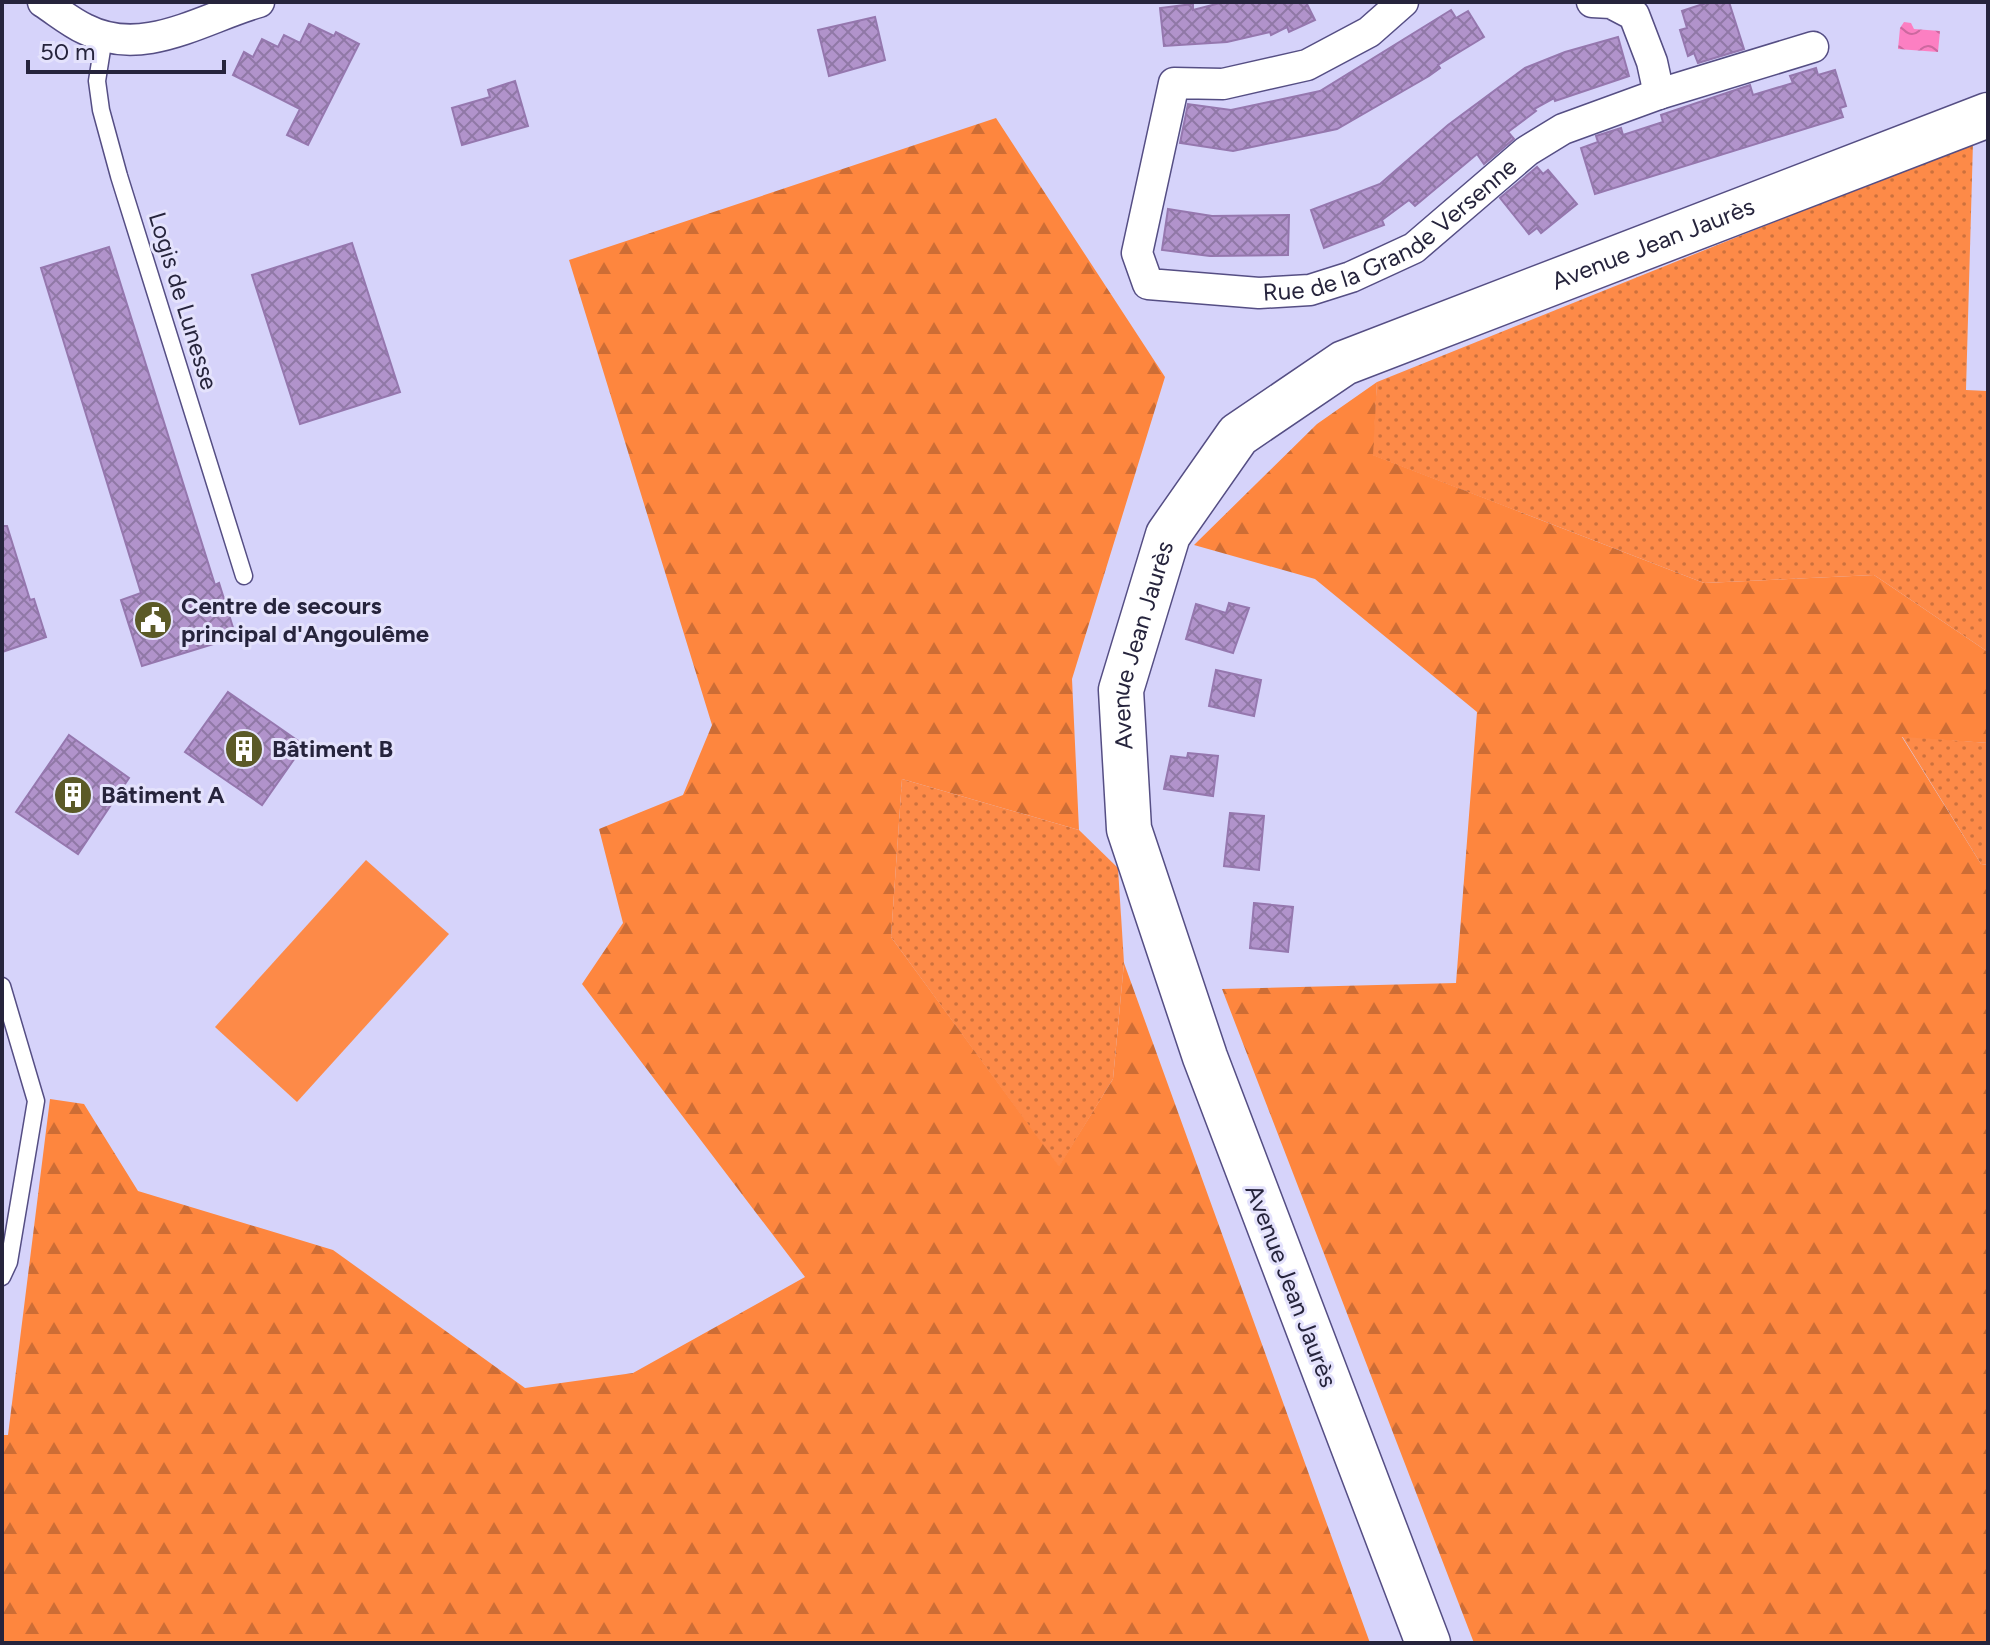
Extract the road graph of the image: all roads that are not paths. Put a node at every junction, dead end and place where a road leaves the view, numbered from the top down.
1 (43, 2) edge
2 (259, 2) edge
3 (1403, 2) edge
4 (1592, 2) edge
5 (104, 37) junction
6 (1813, 47) dead end
7 (1659, 94) junction
8 (1988, 115) edge
9 (244, 576) dead end
10 (2, 986) edge
11 (2, 1277) edge
12 (1428, 1643) edge

1 - 5 street
2 - 5 street
3 - 7 street, Rue de la Grande Versenne
4 - 7 street
5 - 9 lane, Logis de Lunesse
6 - 7 street, Rue de la Grande Versenne
8 - 12 main road, Avenue Jean Jaurès
10 - 11 lane

